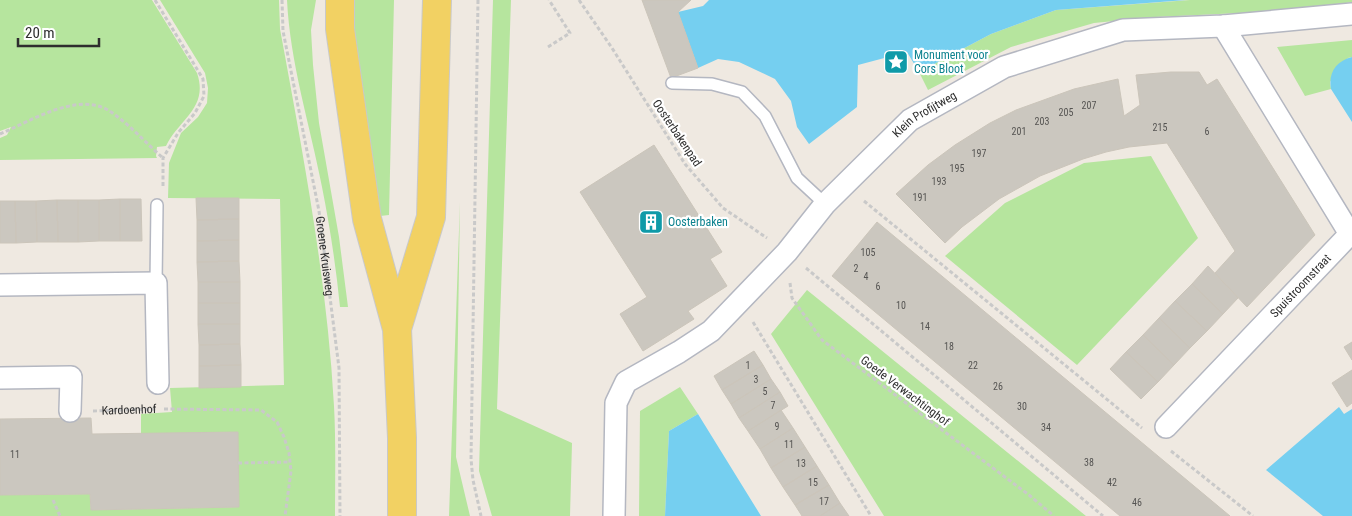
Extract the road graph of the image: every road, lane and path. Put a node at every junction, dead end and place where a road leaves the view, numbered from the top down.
1 (156, 0) edge
2 (282, 0) edge
3 (340, 0) edge
4 (437, 0) edge
5 (478, 0) edge
6 (550, 0) edge
7 (579, 0) edge
8 (1352, 14) edge
9 (1223, 26) junction
10 (548, 47) dead end
11 (672, 83) dead end
12 (0, 134) edge
13 (163, 158) junction
14 (844, 184) junction
15 (825, 204) junction
16 (157, 206) joint
17 (786, 252) junction
18 (156, 283) junction
19 (0, 285) edge
20 (740, 300) junction
21 (397, 329) junction
22 (0, 378) edge
23 (158, 383) joint
24 (164, 409) junction
25 (70, 411) joint
26 (1161, 433) junction
27 (290, 462) junction
28 (238, 463) dead end
29 (53, 500) dead end
30 (60, 516) edge
31 (284, 516) edge
32 (340, 516) edge
33 (402, 516) edge
34 (481, 516) edge
35 (614, 516) edge
36 (871, 516) edge
37 (1054, 516) edge
38 (1103, 516) edge
39 (1253, 516) edge

1 - 13 path
2 - 32 path, Groene Kruisweg
3 - 21 main road
4 - 21 main road
5 - 34 path
6 - 10 path
7 - 17 path, Oosterbakenpad
8 - 9 street, Klein Profijtweg
9 - 14 street, Klein Profijtweg
9 - 26 street, Spuistroomstraat
11 - 15 lane
12 - 13 path
13 - 16 path
14 - 15 street, Klein Profijtweg
14 - 26 path
15 - 17 street, Klein Profijtweg
16 - 18 lane
17 - 20 street, Klein Profijtweg
17 - 37 path, Goede Verwachtinghof
17 - 38 path, Oosterbakenpad
18 - 19 street
18 - 23 street
20 - 35 street, Klein Profijtweg
20 - 36 path
21 - 33 main road
22 - 25 street
23 - 24 path, Kardoenhof
24 - 25 path, Kardoenhof
24 - 27 path
26 - 39 path
27 - 28 path
27 - 31 path
29 - 30 path

